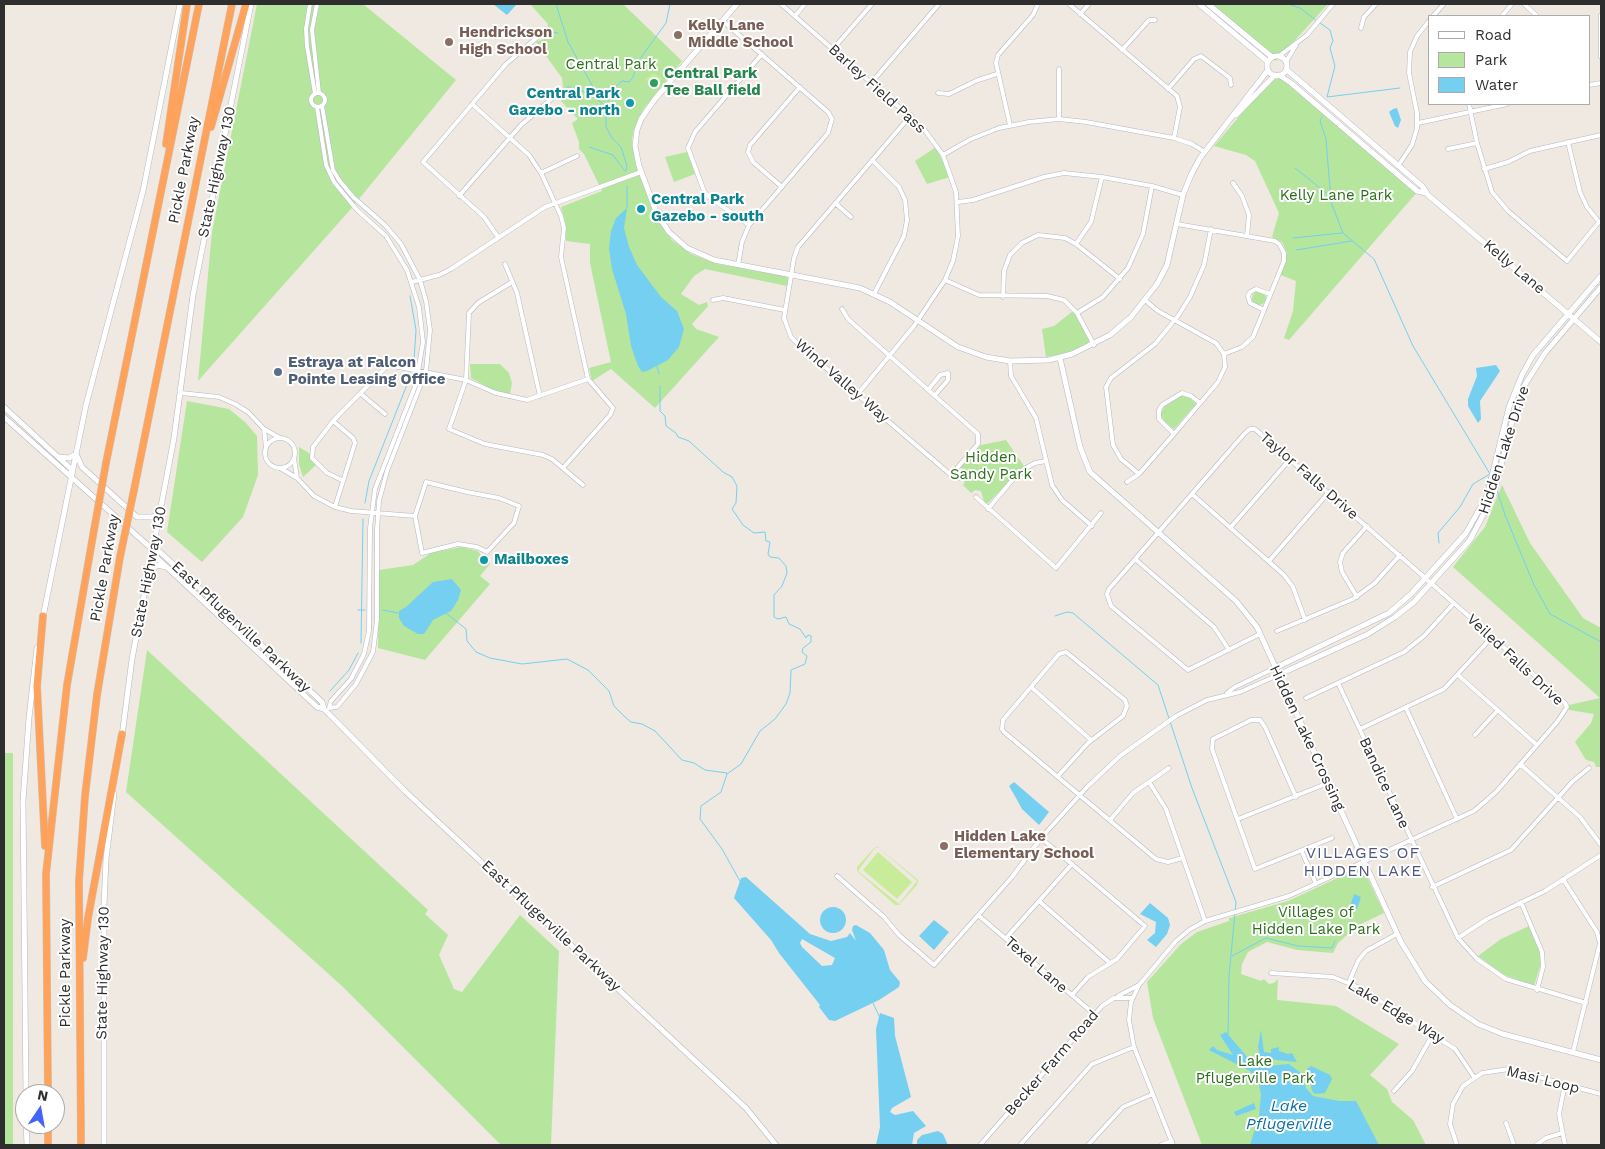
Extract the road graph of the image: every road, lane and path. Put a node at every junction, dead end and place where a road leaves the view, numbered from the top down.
1 (180, 4) edge
2 (187, 4) edge
3 (199, 4) edge
4 (232, 4) edge
5 (246, 4) edge
6 (251, 4) edge
7 (310, 4) edge
8 (317, 4) edge
9 (737, 4) edge
10 (781, 4) edge
11 (805, 4) edge
12 (872, 4) edge
13 (939, 4) edge
14 (1038, 4) edge
15 (1069, 4) edge
16 (1089, 4) edge
17 (1199, 4) edge
18 (1208, 4) edge
19 (1333, 4) edge
20 (1376, 4) edge
21 (1444, 4) edge
22 (1512, 4) edge
23 (1524, 4) edge
24 (1080, 14) junction
25 (1434, 15) edge
26 (1503, 15) edge
27 (1536, 15) edge
28 (1601, 15) edge
29 (795, 16) junction
30 (1155, 20) dead end
31 (723, 21) junction
32 (1428, 23) edge
33 (1362, 28) dead end
34 (540, 35) dead end
35 (1296, 44) junction
36 (833, 49) junction
37 (1122, 50) junction
38 (762, 54) junction
39 (1279, 56) junction
40 (1272, 57) junction
41 (1601, 57) edge
42 (1268, 62) junction
43 (1286, 62) junction
44 (1059, 69) dead end
45 (1286, 69) junction
46 (1268, 70) junction
47 (997, 74) junction
48 (1277, 75) junction
49 (872, 82) junction
50 (1231, 85) dead end
51 (800, 88) junction
52 (1168, 89) junction
53 (317, 94) junction
54 (938, 94) dead end
55 (556, 95) dead end
56 (472, 104) junction
57 (1469, 105) edge
58 (1502, 105) edge
59 (319, 107) junction
60 (1471, 112) junction
61 (911, 115) junction
62 (1233, 117) junction
63 (1060, 119) junction
64 (1418, 123) junction
65 (1010, 125) junction
66 (1601, 135) edge
67 (510, 138) junction
68 (1174, 138) junction
69 (1568, 142) junction
70 (1477, 143) junction
71 (1448, 149) dead end
72 (1205, 152) junction
73 (943, 155) junction
74 (577, 156) dead end
75 (872, 160) junction
76 (1398, 166) junction
77 (1484, 169) junction
78 (331, 171) junction
79 (641, 172) junction
80 (541, 173) junction
81 (1102, 177) junction
82 (1233, 183) dead end
83 (1152, 186) junction
84 (782, 187) junction
85 (195, 188) junction
86 (1426, 193) junction
87 (1183, 194) junction
88 (459, 196) junction
89 (958, 202) junction
90 (554, 204) junction
91 (835, 204) junction
92 (851, 217) dead end
93 (1177, 224) junction
94 (749, 225) junction
95 (1211, 229) junction
96 (1247, 236) junction
97 (498, 237) junction
98 (151, 241) junction
99 (1076, 244) junction
100 (505, 264) dead end
101 (738, 265) junction
102 (791, 274) junction
103 (1601, 276) edge
104 (1120, 279) junction
105 (420, 280) junction
106 (945, 280) junction
107 (412, 282) junction
108 (512, 282) junction
109 (1601, 287) edge
110 (874, 294) junction
111 (1270, 294) junction
112 (1003, 297) junction
113 (713, 300) dead end
114 (1146, 301) junction
115 (842, 309) dead end
116 (785, 310) junction
117 (1264, 310) junction
118 (1077, 313) junction
119 (1569, 314) junction
120 (1574, 319) junction
121 (1175, 320) junction
122 (918, 321) junction
123 (1601, 342) edge
124 (1094, 345) junction
125 (1224, 354) junction
126 (891, 356) junction
127 (1060, 358) junction
128 (1010, 361) junction
129 (420, 370) junction
130 (426, 371) junction
131 (588, 379) junction
132 (466, 380) junction
133 (929, 389) junction
134 (181, 392) junction
135 (360, 393) junction
136 (857, 394) junction
137 (936, 394) junction
138 (540, 396) junction
139 (1200, 403) junction
140 (4, 407) edge
141 (385, 414) dead end
142 (4, 417) edge
143 (333, 422) junction
144 (264, 429) junction
145 (1174, 434) junction
146 (280, 438) junction
147 (1504, 441) junction
148 (266, 448) junction
149 (77, 453) junction
150 (57, 456) junction
151 (294, 458) junction
152 (1291, 458) junction
153 (1046, 461) junction
154 (280, 468) junction
155 (563, 468) junction
156 (1139, 474) junction
157 (950, 476) junction
158 (72, 477) junction
159 (297, 478) junction
160 (959, 478) dead end
161 (342, 480) junction
162 (1127, 482) dead end
163 (583, 486) dead end
164 (1329, 492) junction
165 (1192, 494) junction
166 (976, 496) dead end
167 (335, 508) junction
168 (988, 509) junction
169 (161, 511) junction
170 (371, 513) junction
171 (1101, 513) dead end
172 (377, 514) junction
173 (415, 516) junction
174 (1092, 526) junction
175 (1367, 526) junction
176 (1230, 528) junction
177 (1158, 533) junction
178 (153, 550) junction
179 (1400, 555) junction
180 (1135, 559) junction
181 (1269, 561) junction
182 (168, 567) junction
183 (149, 572) junction
184 (1426, 578) junction
185 (1432, 583) junction
186 (1357, 597) junction
187 (1454, 603) junction
188 (43, 616) junction
189 (1305, 620) junction
190 (227, 622) junction
191 (1276, 631) dead end
192 (1260, 634) junction
193 (1492, 637) junction
194 (1229, 650) junction
195 (268, 651) junction
196 (1275, 668) junction
197 (1278, 675) junction
198 (1458, 675) junction
199 (1338, 683) junction
200 (1031, 687) junction
201 (1225, 694) junction
202 (1306, 698) dead end
203 (1406, 708) junction
204 (326, 709) junction
205 (1498, 710) junction
206 (1360, 729) junction
207 (122, 734) junction
208 (1476, 735) dead end
209 (1091, 740) junction
210 (1537, 745) junction
211 (1520, 764) junction
212 (1168, 768) dead end
213 (1589, 768) dead end
214 (1058, 776) junction
215 (1150, 782) junction
216 (1328, 783) junction
217 (1080, 795) junction
218 (1296, 797) junction
219 (1558, 798) junction
220 (1238, 819) junction
221 (1457, 819) junction
222 (1110, 820) junction
223 (1041, 838) junction
224 (1332, 838) dead end
225 (1411, 841) junction
226 (1601, 845) edge
227 (1302, 852) junction
228 (1601, 855) edge
229 (1183, 858) junction
230 (1364, 862) junction
231 (1072, 864) junction
232 (46, 874) junction
233 (837, 876) dead end
234 (1563, 880) junction
235 (1316, 884) junction
236 (1432, 887) junction
237 (1039, 901) junction
238 (1520, 902) junction
239 (978, 915) junction
240 (1205, 921) junction
241 (1397, 934) junction
242 (1006, 938) junction
243 (1458, 938) junction
244 (1110, 963) junction
245 (1271, 973) dead end
246 (1349, 982) junction
247 (1139, 985) junction
248 (79, 988) junction
249 (1537, 990) junction
250 (1072, 995) junction
251 (1114, 998) junction
252 (1133, 998) junction
253 (1586, 1003) junction
254 (1094, 1014) junction
255 (1433, 1034) junction
256 (1134, 1047) junction
257 (1573, 1052) junction
258 (1601, 1060) edge
259 (1474, 1077) junction
260 (26, 1084) edge
261 (48, 1084) edge
262 (1566, 1084) junction
263 (1394, 1090) dead end
264 (1153, 1094) junction
265 (1601, 1094) edge
266 (1506, 1123) dead end
267 (1562, 1133) junction
268 (984, 1141) junction
269 (1173, 1143) edge
270 (81, 1145) edge
271 (104, 1145) edge
272 (776, 1145) edge
273 (980, 1145) edge
274 (989, 1145) edge
275 (1020, 1145) edge
276 (1088, 1145) edge
277 (1162, 1145) edge
278 (1457, 1145) edge
279 (1514, 1145) edge
280 (1536, 1145) edge
281 (1565, 1145) edge

1 - 149 street
2 - 98 highway
3 - 98 highway, Pickle Parkway
4 - 85 highway, Pickle Parkway
5 - 85 highway
6 - 134 street, State Highway 130
7 - 53 street
8 - 53 street
9 - 31 street
10 - 29 street, Barley Field Pass
11 - 29 street
12 - 36 street
13 - 49 street
14 - 47 street
15 - 24 street
16 - 24 street
17 - 42 street
18 - 40 street
19 - 35 street
20 - 33 street
21 - 25 street
22 - 26 street
23 - 27 street
24 - 37 street
28 - 41 street
29 - 36 street, Barley Field Pass
30 - 37 street
31 - 38 street
31 - 79 street
32 - 64 street
34 - 56 street
35 - 39 street
35 - 43 street
36 - 49 street, Barley Field Pass
37 - 52 street
38 - 51 street
38 - 94 street
39 - 40 street
39 - 43 street
40 - 42 street
42 - 46 street
43 - 45 street
44 - 63 street
45 - 48 street
45 - 76 street, Kelly Lane
46 - 48 street
46 - 62 street
47 - 54 street
47 - 65 street
48 - 62 street
48 - 86 street, Kelly Lane
49 - 61 street, Barley Field Pass
50 - 52 street
51 - 84 street
51 - 84 street
52 - 68 street
53 - 59 street
53 - 59 street
55 - 67 street
56 - 67 street
56 - 88 street
57 - 60 street
58 - 60 street
59 - 78 street
60 - 64 street
60 - 70 street
61 - 73 street, Barley Field Pass
61 - 75 street, Wind Valley Way
62 - 72 street
63 - 65 street
63 - 68 street
64 - 76 street
65 - 73 street
66 - 69 street
67 - 80 street
67 - 88 street
68 - 72 street
69 - 77 street
69 - 77 street
70 - 71 street
70 - 77 street
72 - 87 street
73 - 89 street, Barley Field Pass
74 - 80 street
75 - 91 street, Wind Valley Way
75 - 110 street
76 - 86 street, Kelly Lane
78 - 105 street
78 - 107 street
79 - 90 street
79 - 101 street
80 - 90 street
81 - 83 street
81 - 89 street
81 - 99 street
82 - 96 street
83 - 87 street
83 - 104 street
84 - 94 street
85 - 248 highway, Pickle Parkway, bridge
86 - 119 street, Kelly Lane
87 - 93 street
88 - 97 street
89 - 106 street, Barley Field Pass
90 - 97 street
90 - 131 street
91 - 92 street
91 - 102 street, Wind Valley Way
93 - 95 street
93 - 114 street
94 - 101 street
95 - 96 street
95 - 121 street
96 - 111 street
97 - 105 street
98 - 232 highway, Pickle Parkway, bridge
99 - 104 street
99 - 112 street
100 - 108 street
101 - 102 street
102 - 110 street
102 - 116 street, Wind Valley Way
103 - 119 street, Hidden Lake Drive
104 - 118 street
105 - 107 street
105 - 130 street
106 - 112 street
106 - 122 street, Barley Field Pass
107 - 129 street
108 - 132 street
108 - 138 street
109 - 120 street, Hidden Lake Drive
110 - 122 street
111 - 117 street
111 - 117 street
112 - 118 street
113 - 116 street
114 - 121 street
114 - 124 street
115 - 126 street
116 - 136 street, Wind Valley Way
117 - 125 street
118 - 124 street
119 - 120 street, Kelly Lane
119 - 147 street, Hidden Lake Drive
120 - 123 street, Kelly Lane
120 - 147 street, Hidden Lake Drive
121 - 125 street
121 - 156 street
122 - 126 street, Barley Field Pass
122 - 128 street
124 - 127 street
125 - 139 street
126 - 133 street
126 - 136 street, Barley Field Pass
127 - 128 street
127 - 177 street, Hidden Lake Crossing
128 - 153 street
129 - 130 street
129 - 135 street
129 - 170 street
130 - 132 street
130 - 172 street
131 - 138 street
131 - 155 street
132 - 138 street
132 - 155 street
133 - 137 street
133 - 137 street
134 - 144 street
134 - 169 street, State Highway 130
135 - 141 street
135 - 143 street
136 - 157 street, Wind Valley Way
137 - 157 street
139 - 145 street
139 - 145 street
140 - 150 street, East Pflugerville Parkway
142 - 158 street, East Pflugerville Parkway
143 - 161 street
143 - 161 street
144 - 146 street
144 - 148 street
145 - 156 street
146 - 148 street
146 - 151 street
147 - 184 street, Hidden Lake Drive
147 - 185 street, Hidden Lake Drive
148 - 154 street
149 - 150 street
149 - 158 street
149 - 169 street
150 - 158 street, East Pflugerville Parkway
151 - 154 street
151 - 159 street
152 - 164 street, Taylor Falls Drive
152 - 165 street, Taylor Falls Drive
152 - 176 street
153 - 168 street
153 - 174 street
154 - 159 street
155 - 163 street
156 - 162 street
157 - 160 street, Wind Valley Way
158 - 178 street, East Pflugerville Parkway
158 - 188 street
159 - 167 street
161 - 167 street
164 - 175 street, Taylor Falls Drive
164 - 181 street
165 - 176 street
165 - 177 street, Taylor Falls Drive
166 - 168 street
167 - 170 street
168 - 174 street
169 - 178 street, State Highway 130
170 - 172 street
170 - 204 street
171 - 174 street
172 - 173 street
172 - 204 street
173 - 173 street
175 - 179 street, Taylor Falls Drive
175 - 186 street
176 - 181 street
177 - 180 street, Taylor Falls Drive
177 - 192 street, Hidden Lake Crossing
178 - 182 street, East Pflugerville Parkway
178 - 183 street, State Highway 130
178 - 195 street, East Pflugerville Parkway
179 - 184 street, Taylor Falls Drive
179 - 186 street
180 - 194 street
180 - 194 street, Taylor Falls Drive
181 - 189 street
182 - 183 street
182 - 190 street, East Pflugerville Parkway
183 - 207 street, State Highway 130
184 - 185 street, Veiled Falls Drive
184 - 196 street, Hidden Lake Drive
185 - 187 street, Veiled Falls Drive
185 - 197 street, Hidden Lake Drive
186 - 189 street
187 - 193 street, Veiled Falls Drive
187 - 199 street
188 - 232 highway
188 - 260 street
189 - 191 street
190 - 195 street
190 - 204 street, East Pflugerville Parkway
192 - 194 street
192 - 196 street, Hidden Lake Crossing
193 - 198 street
193 - 210 street, Veiled Falls Drive
195 - 204 street, East Pflugerville Parkway
196 - 197 street, Hidden Lake Crossing
196 - 201 street, Hidden Lake Drive
197 - 201 street, Hidden Lake Drive
197 - 216 street, Hidden Lake Crossing
198 - 203 street
198 - 205 street
199 - 202 street
199 - 206 street, Bandice Lane
200 - 209 street
200 - 209 street
200 - 214 street
201 - 217 street, Hidden Lake Drive
203 - 206 street
203 - 221 street
204 - 272 street, East Pflugerville Parkway
205 - 208 street
205 - 210 street
206 - 225 street, Bandice Lane
207 - 248 highway
207 - 271 street, State Highway 130
209 - 214 street
210 - 211 street, Veiled Falls Drive
211 - 219 street
211 - 221 street, Veiled Falls Drive
212 - 215 street
213 - 219 street
214 - 217 street
215 - 222 street
215 - 229 street
216 - 218 street
216 - 230 street, Hidden Lake Crossing
217 - 222 street
217 - 223 street, Hidden Lake Drive
218 - 220 street
218 - 220 street
219 - 226 street
219 - 236 street
220 - 227 street
221 - 225 street, Veiled Falls Drive
222 - 229 street
223 - 231 street
223 - 239 street, Hidden Lake Drive
224 - 227 street
225 - 230 street, Veiled Falls Drive
225 - 236 street, Bandice Lane
227 - 235 street
228 - 234 street
229 - 240 street
230 - 235 street, Veiled Falls Drive
230 - 241 street, Hidden Lake Crossing
231 - 237 street
231 - 244 street
232 - 261 highway, Pickle Parkway
233 - 239 street, Hidden Lake Drive
234 - 238 street
234 - 253 street
235 - 240 street, Veiled Falls Drive
236 - 243 street, Bandice Lane
237 - 242 street
237 - 244 street
238 - 243 street
238 - 249 street
239 - 242 street, Texel Lane
240 - 247 street, Veiled Falls Drive
241 - 246 street
241 - 257 street, Hidden Lake Crossing
242 - 250 street, Texel Lane
243 - 249 street, Bandice Lane
244 - 250 street
245 - 246 street, Lake Edge Way
246 - 255 street, Lake Edge Way
247 - 251 street, Becker Farm Road
247 - 252 street
248 - 270 highway, Pickle Parkway
249 - 253 street, Bandice Lane
250 - 254 street, Texel Lane
251 - 252 street
251 - 254 street, Becker Farm Road
252 - 256 street
253 - 257 street
254 - 268 street, Becker Farm Road
255 - 259 street, Lake Edge Way
255 - 263 street
256 - 264 street
256 - 275 street
257 - 258 street, Hidden Lake Crossing
259 - 262 street, Masi Loop
259 - 278 street
262 - 265 street, Masi Loop
262 - 267 street
264 - 269 street
264 - 276 street
266 - 279 street
267 - 280 street
267 - 281 street
268 - 273 street, Becker Farm Road
268 - 274 street
269 - 277 street

